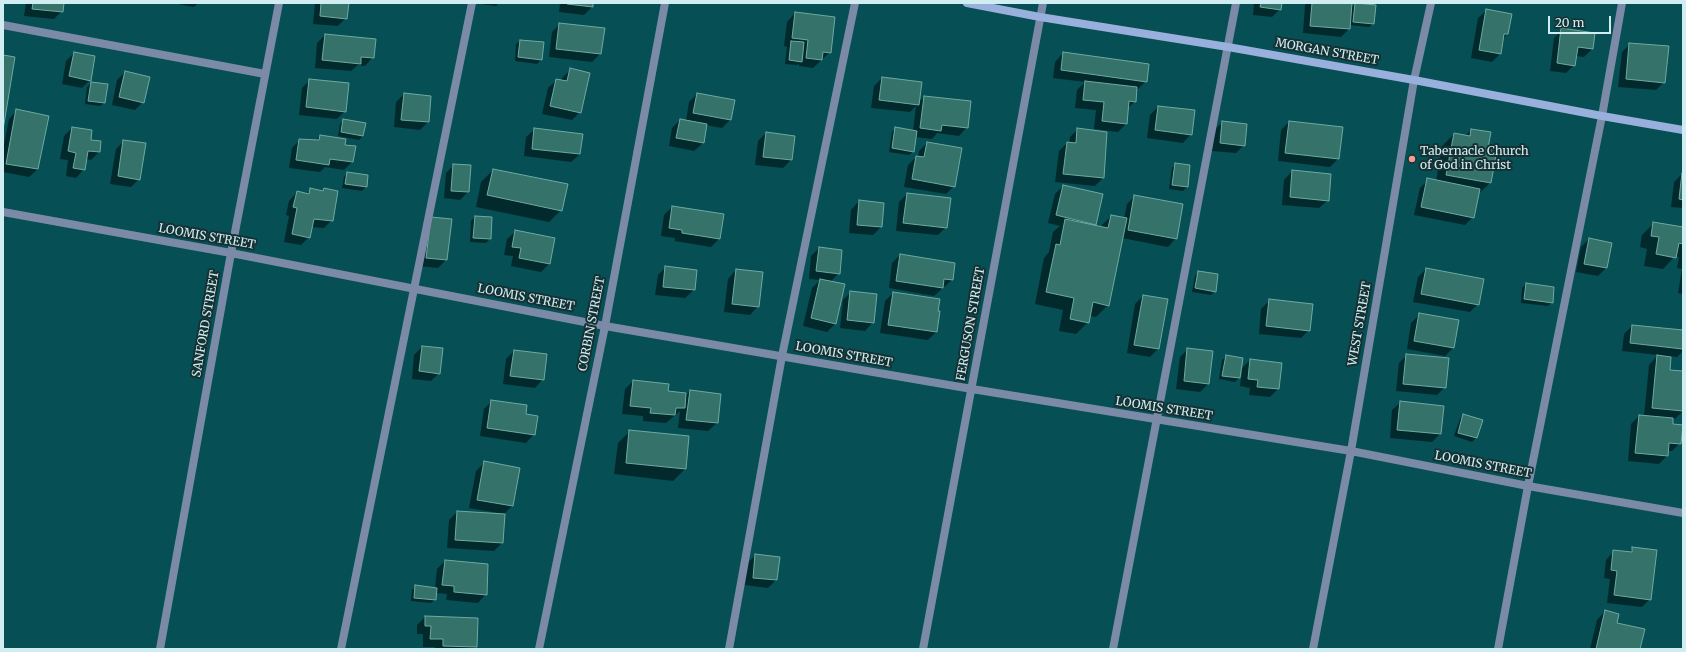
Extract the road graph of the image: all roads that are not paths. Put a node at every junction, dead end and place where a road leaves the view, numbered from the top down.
1 (279, 3) edge
2 (472, 3) edge
3 (665, 3) edge
4 (855, 3) edge
5 (967, 3) edge
6 (1043, 3) edge
7 (1236, 3) edge
8 (1432, 3) edge
9 (1622, 3) edge
10 (1040, 17) junction
11 (3, 25) edge
12 (1228, 47) junction
13 (265, 74) junction
14 (1414, 80) junction
15 (1602, 116) junction
16 (1683, 130) edge
17 (3, 212) edge
18 (231, 253) junction
19 (414, 288) junction
20 (605, 326) junction
21 (782, 356) junction
22 (972, 389) junction
23 (1157, 420) junction
24 (1351, 451) junction
25 (1528, 486) junction
26 (1683, 513) edge
27 (160, 649) edge
28 (341, 649) edge
29 (539, 649) edge
30 (729, 649) edge
31 (923, 649) edge
32 (1113, 649) edge
33 (1313, 649) edge
34 (1498, 649) edge

1 - 13 street, SANFORD STREET
2 - 19 street
3 - 20 street, CORBIN STREET
4 - 21 street
5 - 10 main road, MORGAN STREET
6 - 10 street, FERGUSON STREET
7 - 12 street
8 - 14 street, WEST STREET
9 - 15 street
10 - 12 main road, MORGAN STREET
10 - 22 street, FERGUSON STREET
11 - 13 street
12 - 14 main road, MORGAN STREET
12 - 23 street
13 - 18 street, SANFORD STREET
14 - 15 main road, MORGAN STREET
14 - 24 street, WEST STREET
15 - 16 main road, MORGAN STREET
15 - 25 street
17 - 18 street, LOOMIS STREET
18 - 19 street, LOOMIS STREET
18 - 27 street, SANFORD STREET
19 - 20 street, LOOMIS STREET
19 - 28 street
20 - 21 street, LOOMIS STREET
20 - 29 street, CORBIN STREET
21 - 22 street, LOOMIS STREET
21 - 30 street
22 - 23 street, LOOMIS STREET
22 - 31 street, FERGUSON STREET
23 - 24 street, LOOMIS STREET
23 - 32 street
24 - 25 street, LOOMIS STREET
24 - 33 street, WEST STREET
25 - 26 street, LOOMIS STREET
25 - 34 street

